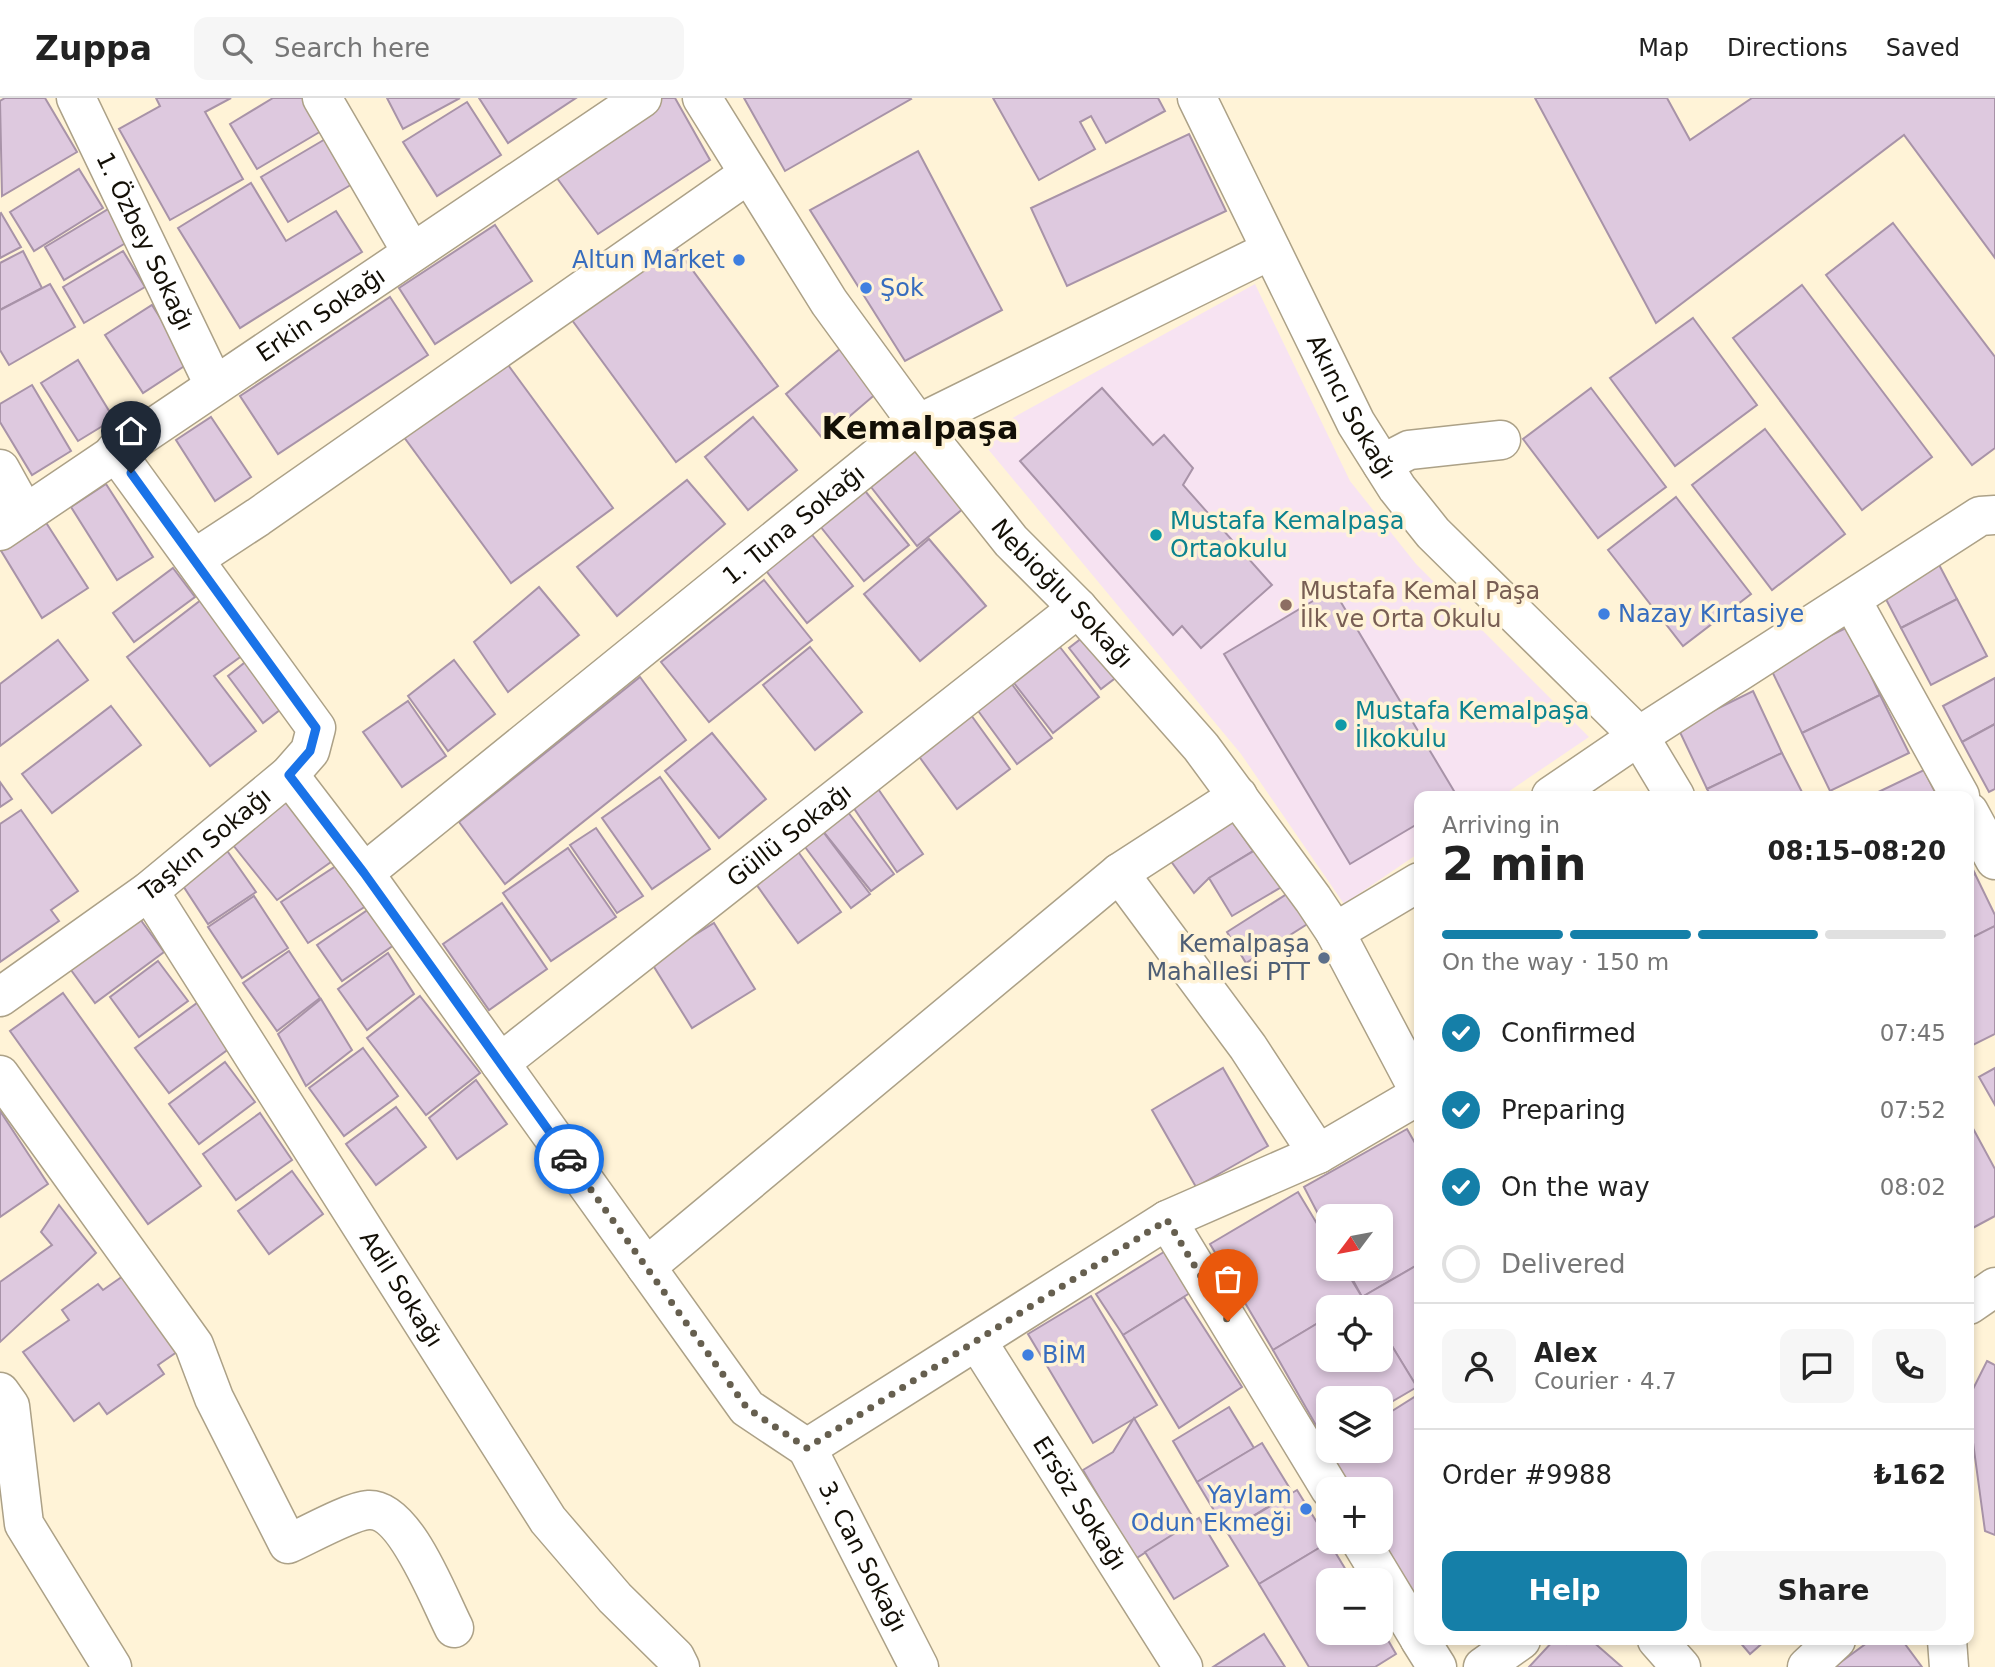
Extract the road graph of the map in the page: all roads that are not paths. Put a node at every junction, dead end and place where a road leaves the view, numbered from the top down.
1 (76, 98) edge
2 (322, 98) edge
3 (642, 98) edge
4 (702, 98) edge
5 (1197, 98) edge
6 (747, 175) junction
7 (1271, 250) junction
8 (411, 251) junction
9 (214, 385) junction
10 (918, 424) junction
11 (1501, 440) dead end
12 (115, 451) junction
13 (1382, 464) junction
14 (0, 468) edge
15 (1995, 515) edge
16 (13, 522) edge
17 (194, 559) junction
18 (1852, 601) junction
19 (1078, 608) junction
20 (1639, 736) junction
21 (289, 775) junction
22 (1558, 791) edge
23 (1672, 791) edge
24 (1957, 791) edge
25 (1238, 796) junction
26 (1974, 821) edge
27 (1995, 860) edge
28 (364, 873) junction
29 (1119, 873) junction
30 (1414, 885) edge
31 (149, 891) junction
32 (1335, 932) junction
33 (0, 997) edge
34 (500, 1063) junction
35 (0, 1075) edge
36 (1414, 1083) edge
37 (1414, 1096) edge
38 (1318, 1154) junction
39 (1167, 1220) junction
40 (646, 1267) junction
41 (1995, 1287) edge
42 (1974, 1302) edge
43 (977, 1340) junction
44 (0, 1392) edge
45 (807, 1448) junction
46 (1323, 1477) edge
47 (1368, 1554) edge
48 (454, 1628) dead end
49 (1414, 1629) edge
50 (1424, 1645) edge
51 (1514, 1645) edge
52 (1661, 1645) edge
53 (1831, 1645) edge
54 (1947, 1645) edge
55 (112, 1667) edge
56 (680, 1667) edge
57 (919, 1667) edge
58 (1183, 1667) edge
59 (1437, 1667) edge
60 (1483, 1667) edge
61 (1681, 1667) edge
62 (1807, 1667) edge
63 (1948, 1667) edge

1 - 9 street, 1. Özbey Sokağı
2 - 8 street
3 - 8 street, Erkin Sokağı
4 - 6 street, Nebioğlu Sokağı
5 - 7 street, Akıncı Sokağı
6 - 10 street, Nebioğlu Sokağı
6 - 17 street
7 - 10 street, 1. Tuna Sokağı
7 - 13 street, Akıncı Sokağı
8 - 9 street, Erkin Sokağı
9 - 12 street, Erkin Sokağı
10 - 19 street, Nebioğlu Sokağı
10 - 28 street, 1. Tuna Sokağı
11 - 13 street
12 - 16 street, Erkin Sokağı
12 - 17 street, Taşkın Sokağı
13 - 20 street, Akıncı Sokağı
14 - 16 street
15 - 18 street
17 - 21 street, Taşkın Sokağı
18 - 20 street
18 - 24 street
19 - 25 street, Nebioğlu Sokağı
19 - 34 street, Güllü Sokağı
20 - 22 street
20 - 23 street, Akıncı Sokağı
21 - 28 street
21 - 31 street, Taşkın Sokağı
25 - 29 street
25 - 32 street, Nebioğlu Sokağı
26 - 27 street
28 - 34 street
29 - 38 street
29 - 40 street
30 - 32 street
31 - 33 street, Taşkın Sokağı
31 - 56 street, Adil Sokağı
32 - 36 street, Nebioğlu Sokağı
34 - 40 street
35 - 48 street
37 - 38 street
38 - 39 street
39 - 43 street
39 - 46 street
40 - 45 street
41 - 42 street
43 - 45 street
43 - 58 street, Ersöz Sokağı
44 - 55 street
45 - 57 street, 3. Can Sokağı
47 - 49 street
50 - 59 street
51 - 60 street
52 - 61 street
53 - 62 street
54 - 63 street

